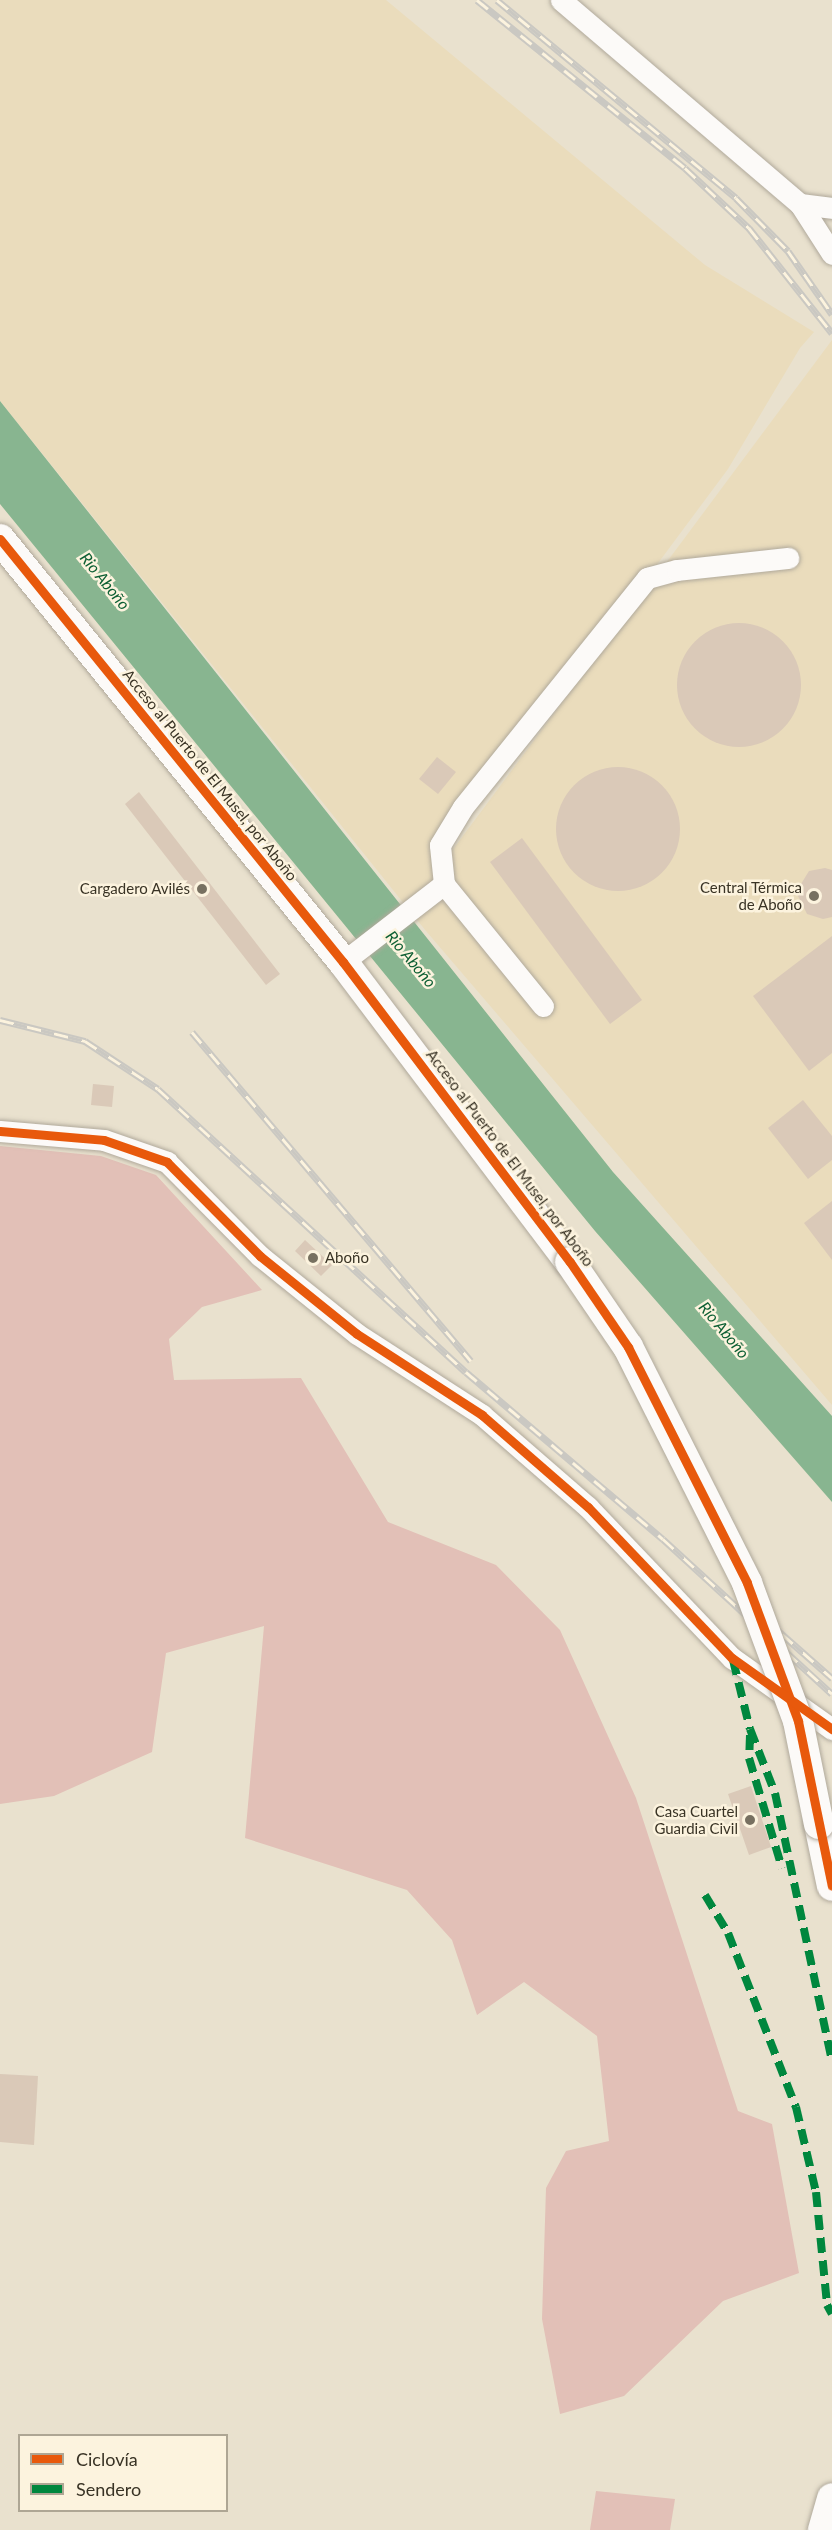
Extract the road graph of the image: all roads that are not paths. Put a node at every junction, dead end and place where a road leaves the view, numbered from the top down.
1 (561, 0) edge
2 (800, 204) junction
3 (832, 208) edge
4 (832, 254) edge
5 (0, 539) edge
6 (788, 558) dead end
7 (444, 884) junction
8 (347, 957) junction
9 (543, 1006) dead end
10 (0, 1131) edge
11 (832, 1729) edge
12 (832, 1886) edge
13 (832, 2498) edge
14 (823, 2530) edge

1 - 2 street
2 - 3 street
2 - 4 street
5 - 8 street, Acceso al Puerto de El Musel, por Aboño
6 - 7 street
7 - 8 street
7 - 9 street
8 - 12 street, Acceso al Puerto de El Musel, por Aboño, bridge
10 - 11 street
13 - 14 street

